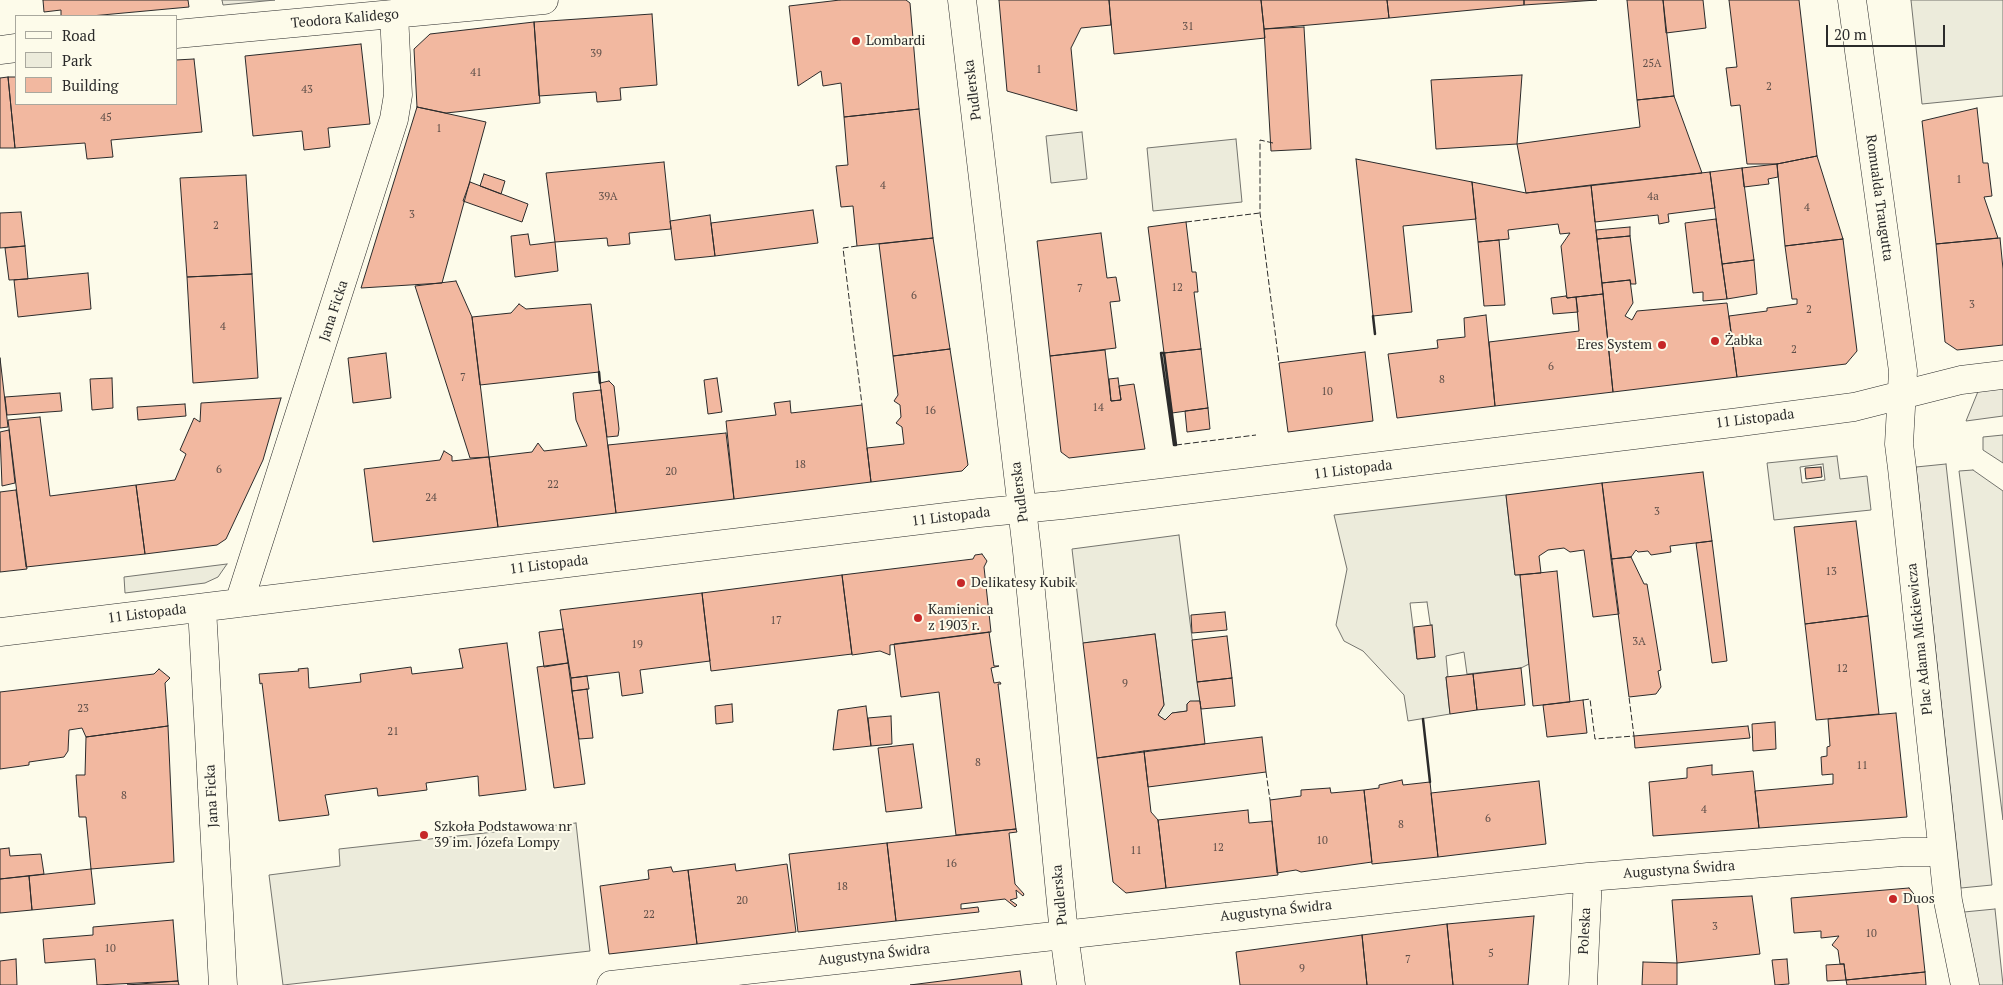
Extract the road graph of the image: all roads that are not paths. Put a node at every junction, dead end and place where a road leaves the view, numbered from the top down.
1 (544, 0) edge
2 (962, 0) edge
3 (1852, 0) edge
4 (476, 3) edge
5 (394, 14) junction
6 (178, 34) edge
7 (15, 48) edge
8 (0, 50) edge
9 (2003, 375) edge
10 (1901, 395) junction
11 (1022, 510) junction
12 (239, 603) junction
13 (202, 608) junction
14 (0, 632) edge
15 (1942, 852) junction
16 (1588, 877) junction
17 (1064, 934) junction
18 (223, 985) edge
19 (611, 985) edge
20 (1071, 985) edge
21 (1583, 985) edge
22 (1965, 985) edge

1 - 4 street, Teodora Kalidego
2 - 11 street, Pudlerska
3 - 10 street, Romualda Traugutta
4 - 5 street, Teodora Kalidego
5 - 6 street, Teodora Kalidego
5 - 12 street, Jana Ficka
7 - 8 street
9 - 10 street
10 - 11 street, 11 Listopada
10 - 15 street, Plac Adama Mickiewicza
11 - 12 street, 11 Listopada
11 - 17 street, Pudlerska
12 - 13 street, 11 Listopada
13 - 14 street, 11 Listopada
13 - 18 street, Jana Ficka
15 - 16 street, Augustyna Świdra
15 - 22 street, Plac Adama Mickiewicza
16 - 17 street, Augustyna Świdra
16 - 21 street, Poleska
17 - 19 street, Augustyna Świdra
17 - 20 street, Pudlerska

